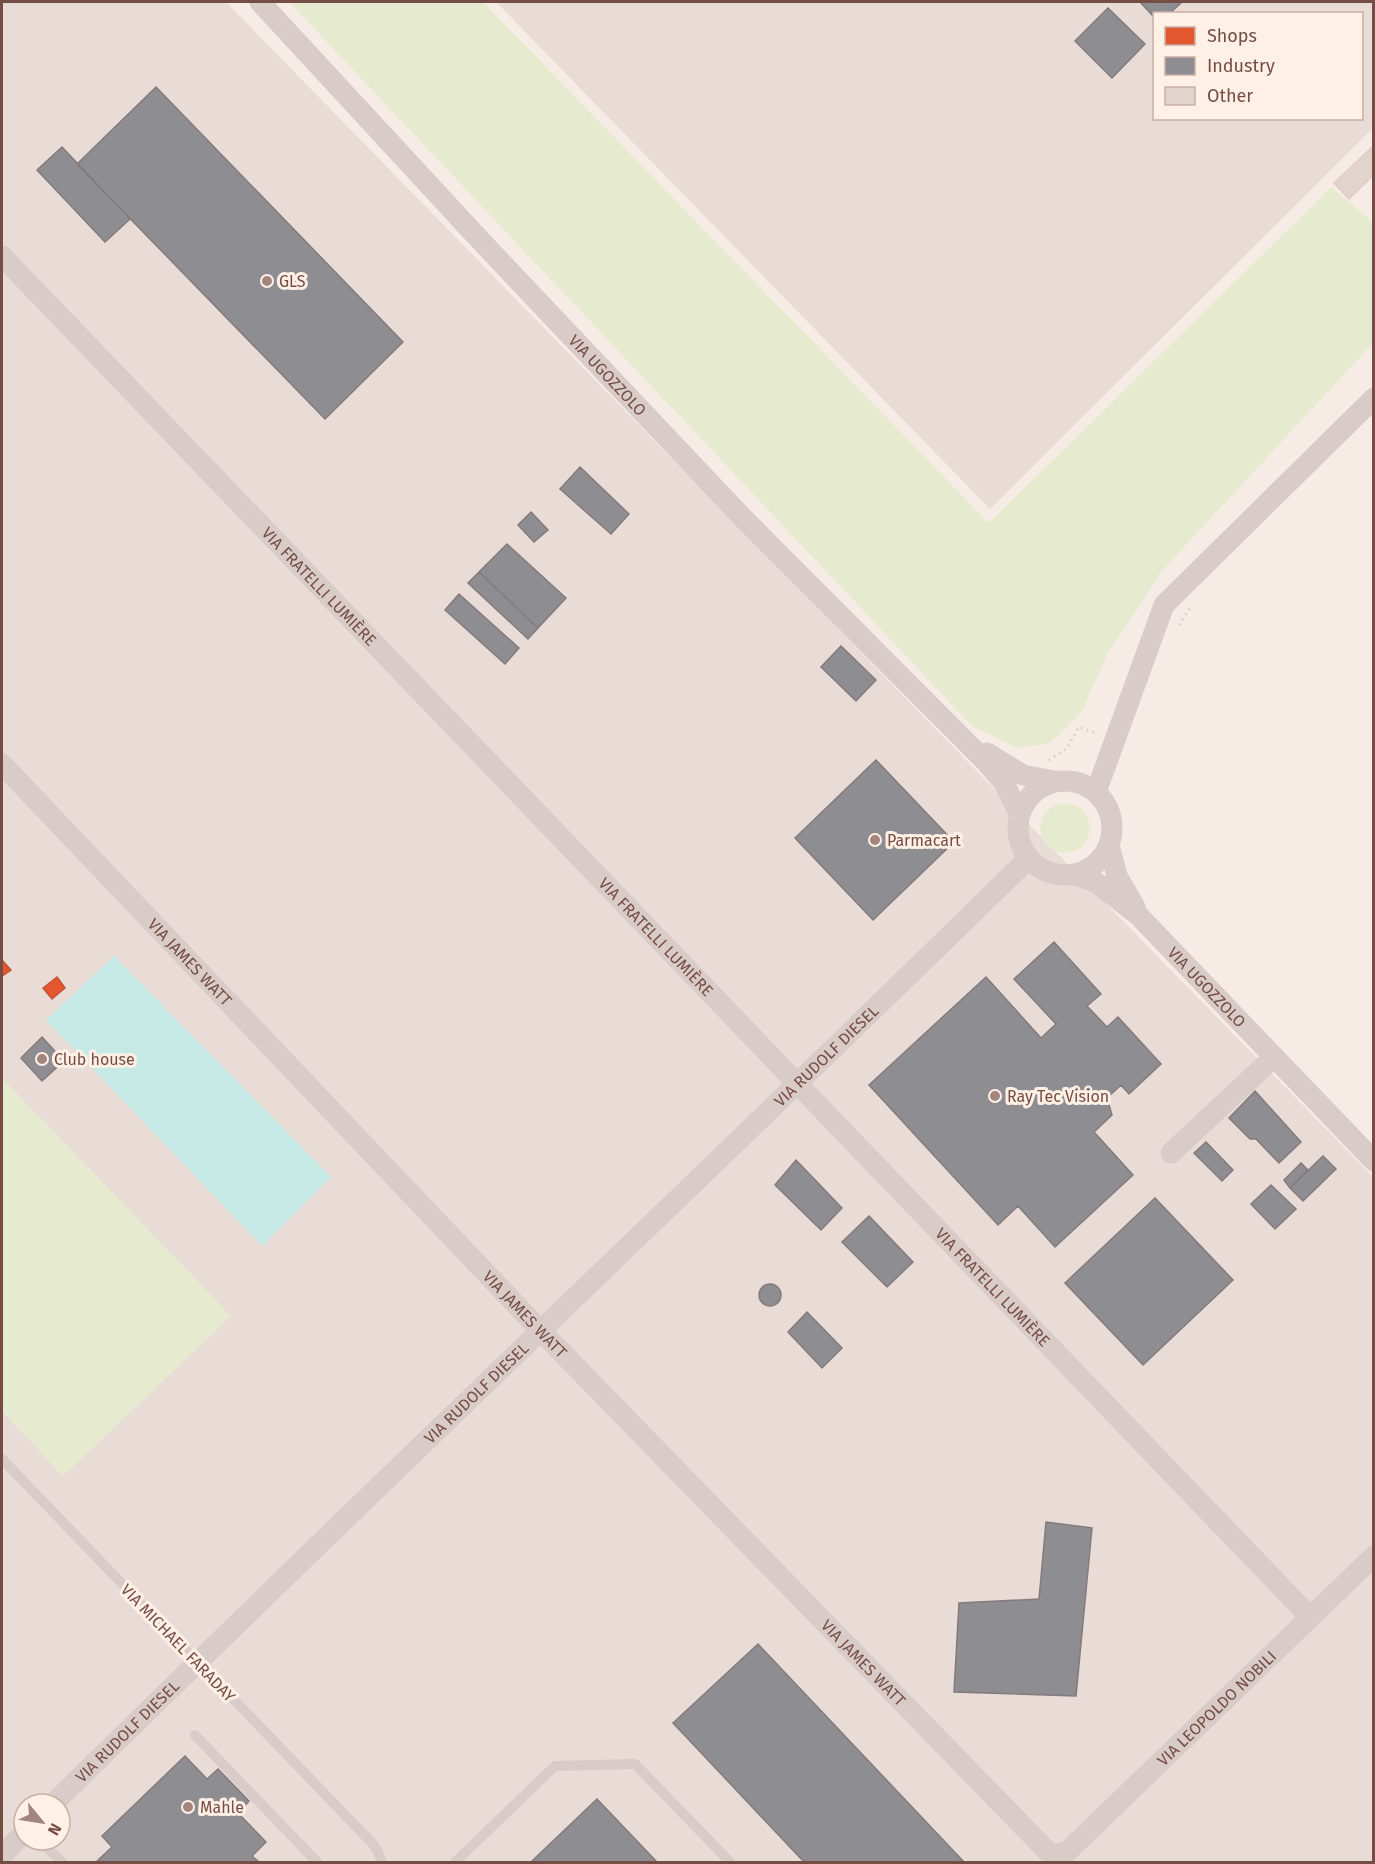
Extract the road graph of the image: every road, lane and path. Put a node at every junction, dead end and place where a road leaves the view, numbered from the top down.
1 (260, 2) edge
2 (2, 256) edge
3 (1374, 398) edge
4 (965, 740) junction
5 (2, 764) edge
6 (1054, 782) junction
7 (1096, 792) junction
8 (1019, 813) junction
9 (1109, 845) junction
10 (1028, 860) junction
11 (1076, 875) junction
12 (1139, 916) junction
13 (1274, 1057) junction
14 (797, 1086) junction
15 (1171, 1153) dead end
16 (1374, 1161) edge
17 (542, 1332) junction
18 (2, 1459) edge
19 (1374, 1556) edge
20 (1310, 1617) junction
21 (197, 1662) junction
22 (195, 1736) dead end
23 (65, 1792) edge
24 (51, 1852) edge
25 (1056, 1855) joint
26 (62, 1863) edge
27 (317, 1863) edge
28 (382, 1863) edge
29 (455, 1863) edge
30 (730, 1863) edge

1 - 4 street, VIA UGOZZOLO
2 - 14 street, VIA FRATELLI LUMIÈRE
3 - 7 street
4 - 6 street, VIA UGOZZOLO
4 - 8 street, VIA UGOZZOLO
5 - 17 street, VIA JAMES WATT
6 - 7 street
6 - 8 street
7 - 9 street
8 - 10 street
9 - 11 street
9 - 12 street, VIA UGOZZOLO
10 - 11 street
10 - 14 street, VIA RUDOLF DIESEL
11 - 12 street, VIA UGOZZOLO
12 - 13 street, VIA UGOZZOLO
13 - 15 street
13 - 16 street, VIA UGOZZOLO
14 - 17 street, VIA RUDOLF DIESEL
14 - 20 street, VIA FRATELLI LUMIÈRE
17 - 21 street, VIA RUDOLF DIESEL
17 - 25 street, VIA JAMES WATT
18 - 21 lane, VIA MICHAEL FARADAY
19 - 20 street, VIA LEOPOLDO NOBILI
20 - 25 street, VIA LEOPOLDO NOBILI
21 - 23 street, VIA RUDOLF DIESEL
21 - 28 lane, VIA MICHAEL FARADAY
22 - 27 lane
24 - 26 lane
29 - 30 lane

